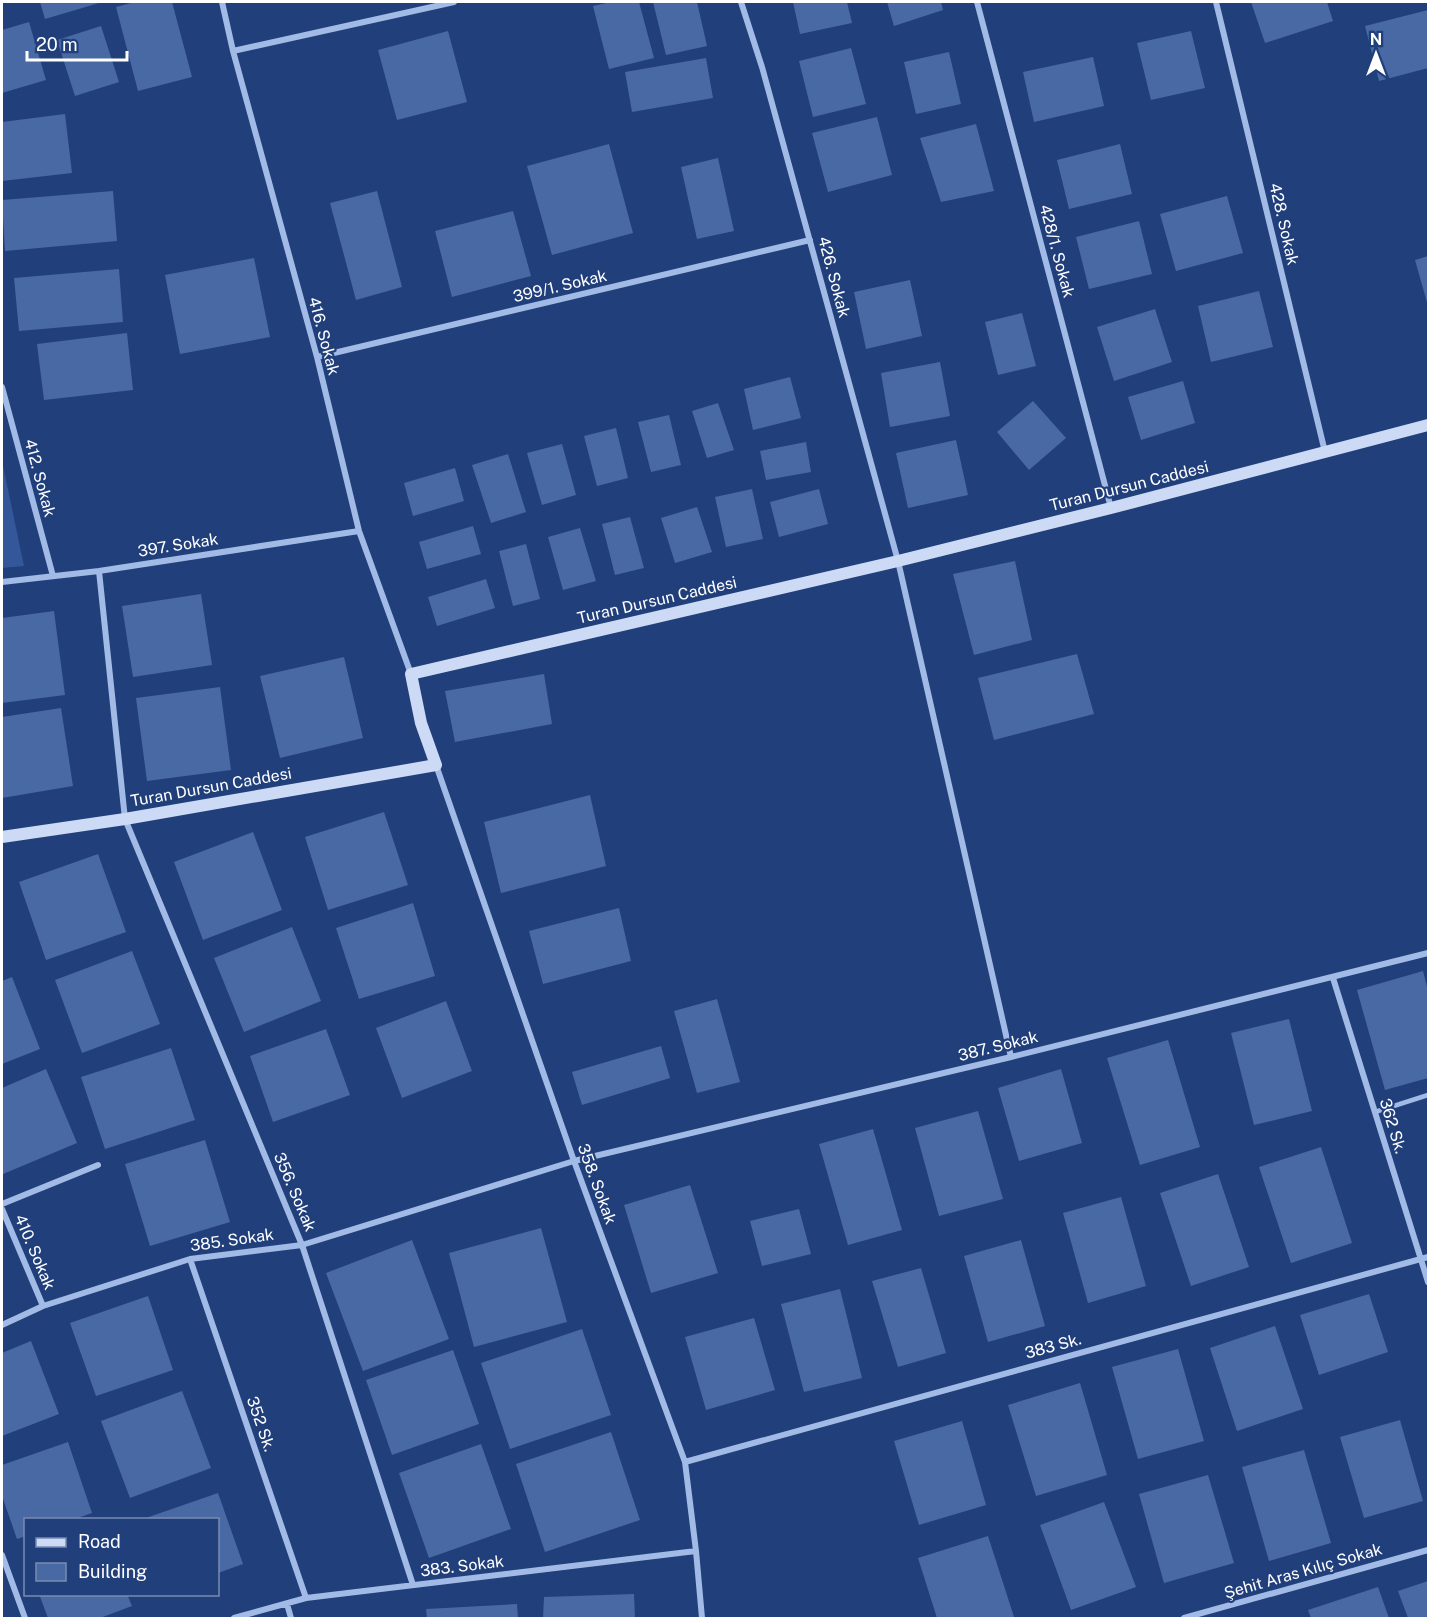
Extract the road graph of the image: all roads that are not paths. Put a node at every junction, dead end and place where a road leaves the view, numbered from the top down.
1 (222, 2) edge
2 (454, 2) edge
3 (741, 2) edge
4 (977, 2) edge
5 (1216, 2) edge
6 (233, 51) junction
7 (810, 240) junction
8 (317, 357) junction
9 (2, 387) edge
10 (1428, 425) edge
11 (1325, 452) junction
12 (1111, 508) junction
13 (359, 531) junction
14 (897, 561) junction
15 (99, 571) junction
16 (53, 576) junction
17 (2, 582) edge
18 (411, 674) junction
19 (436, 765) junction
20 (125, 819) junction
21 (2, 837) edge
22 (1428, 953) edge
23 (1333, 978) junction
24 (1011, 1057) junction
25 (1428, 1095) edge
26 (1375, 1112) junction
27 (574, 1161) junction
28 (98, 1165) dead end
29 (2, 1203) edge
30 (2, 1209) edge
31 (302, 1245) junction
32 (1428, 1257) edge
33 (190, 1259) junction
34 (1421, 1259) junction
35 (1428, 1282) edge
36 (43, 1306) junction
37 (2, 1326) edge
38 (685, 1462) junction
39 (1428, 1550) edge
40 (696, 1551) junction
41 (2, 1555) edge
42 (413, 1586) junction
43 (306, 1598) junction
44 (287, 1604) junction
45 (26, 1618) edge
46 (234, 1618) edge
47 (291, 1618) edge
48 (702, 1618) edge
49 (1184, 1618) edge

1 - 6 street, 416. Sokak
2 - 6 street
3 - 7 street, 426. Sokak
4 - 12 street, 428/1. Sokak
5 - 11 street, 428. Sokak
6 - 8 street, 416. Sokak
7 - 8 street, 399/1. Sokak
7 - 14 street, 426. Sokak
8 - 13 street, 416. Sokak
9 - 16 street, 412. Sokak
10 - 11 street, Turan Dursun Caddesi
11 - 12 street, Turan Dursun Caddesi
12 - 14 street, Turan Dursun Caddesi
13 - 15 street, 397. Sokak
13 - 18 street, 416. Sokak
14 - 18 street, Turan Dursun Caddesi
14 - 24 street, 426. Sokak
15 - 16 street, 397. Sokak
15 - 20 street, 356. Sokak
16 - 17 street, 397. Sokak
18 - 19 street
19 - 20 street, Turan Dursun Caddesi
19 - 27 street, 358. Sokak
20 - 21 street, Turan Dursun Caddesi
20 - 31 street, 356. Sokak
22 - 23 street, 387. Sokak
23 - 24 street, 387. Sokak
23 - 26 street, 362 Sk.
24 - 27 street, 387. Sokak
25 - 26 lane
26 - 34 street, 362 Sk.
27 - 31 street, 385. Sokak
27 - 38 street, 358. Sokak
28 - 29 street
30 - 36 street, 410. Sokak
31 - 33 street, 385. Sokak
31 - 42 street, 356. Sokak
32 - 34 street, 383 Sk.
33 - 36 street, 385. Sokak
33 - 43 street, 352 Sk.
34 - 35 street, 362 Sk.
34 - 38 street, 383 Sk.
36 - 37 street, 385. Sokak
38 - 40 street, 358. Sokak
39 - 49 street, Şehit Aras Kılıç Sokak
40 - 42 street, 383. Sokak
40 - 48 street, 358. Sokak
41 - 45 street
42 - 43 street, 383. Sokak
43 - 44 street, 383. Sokak
44 - 46 street, 383. Sokak
44 - 47 street

